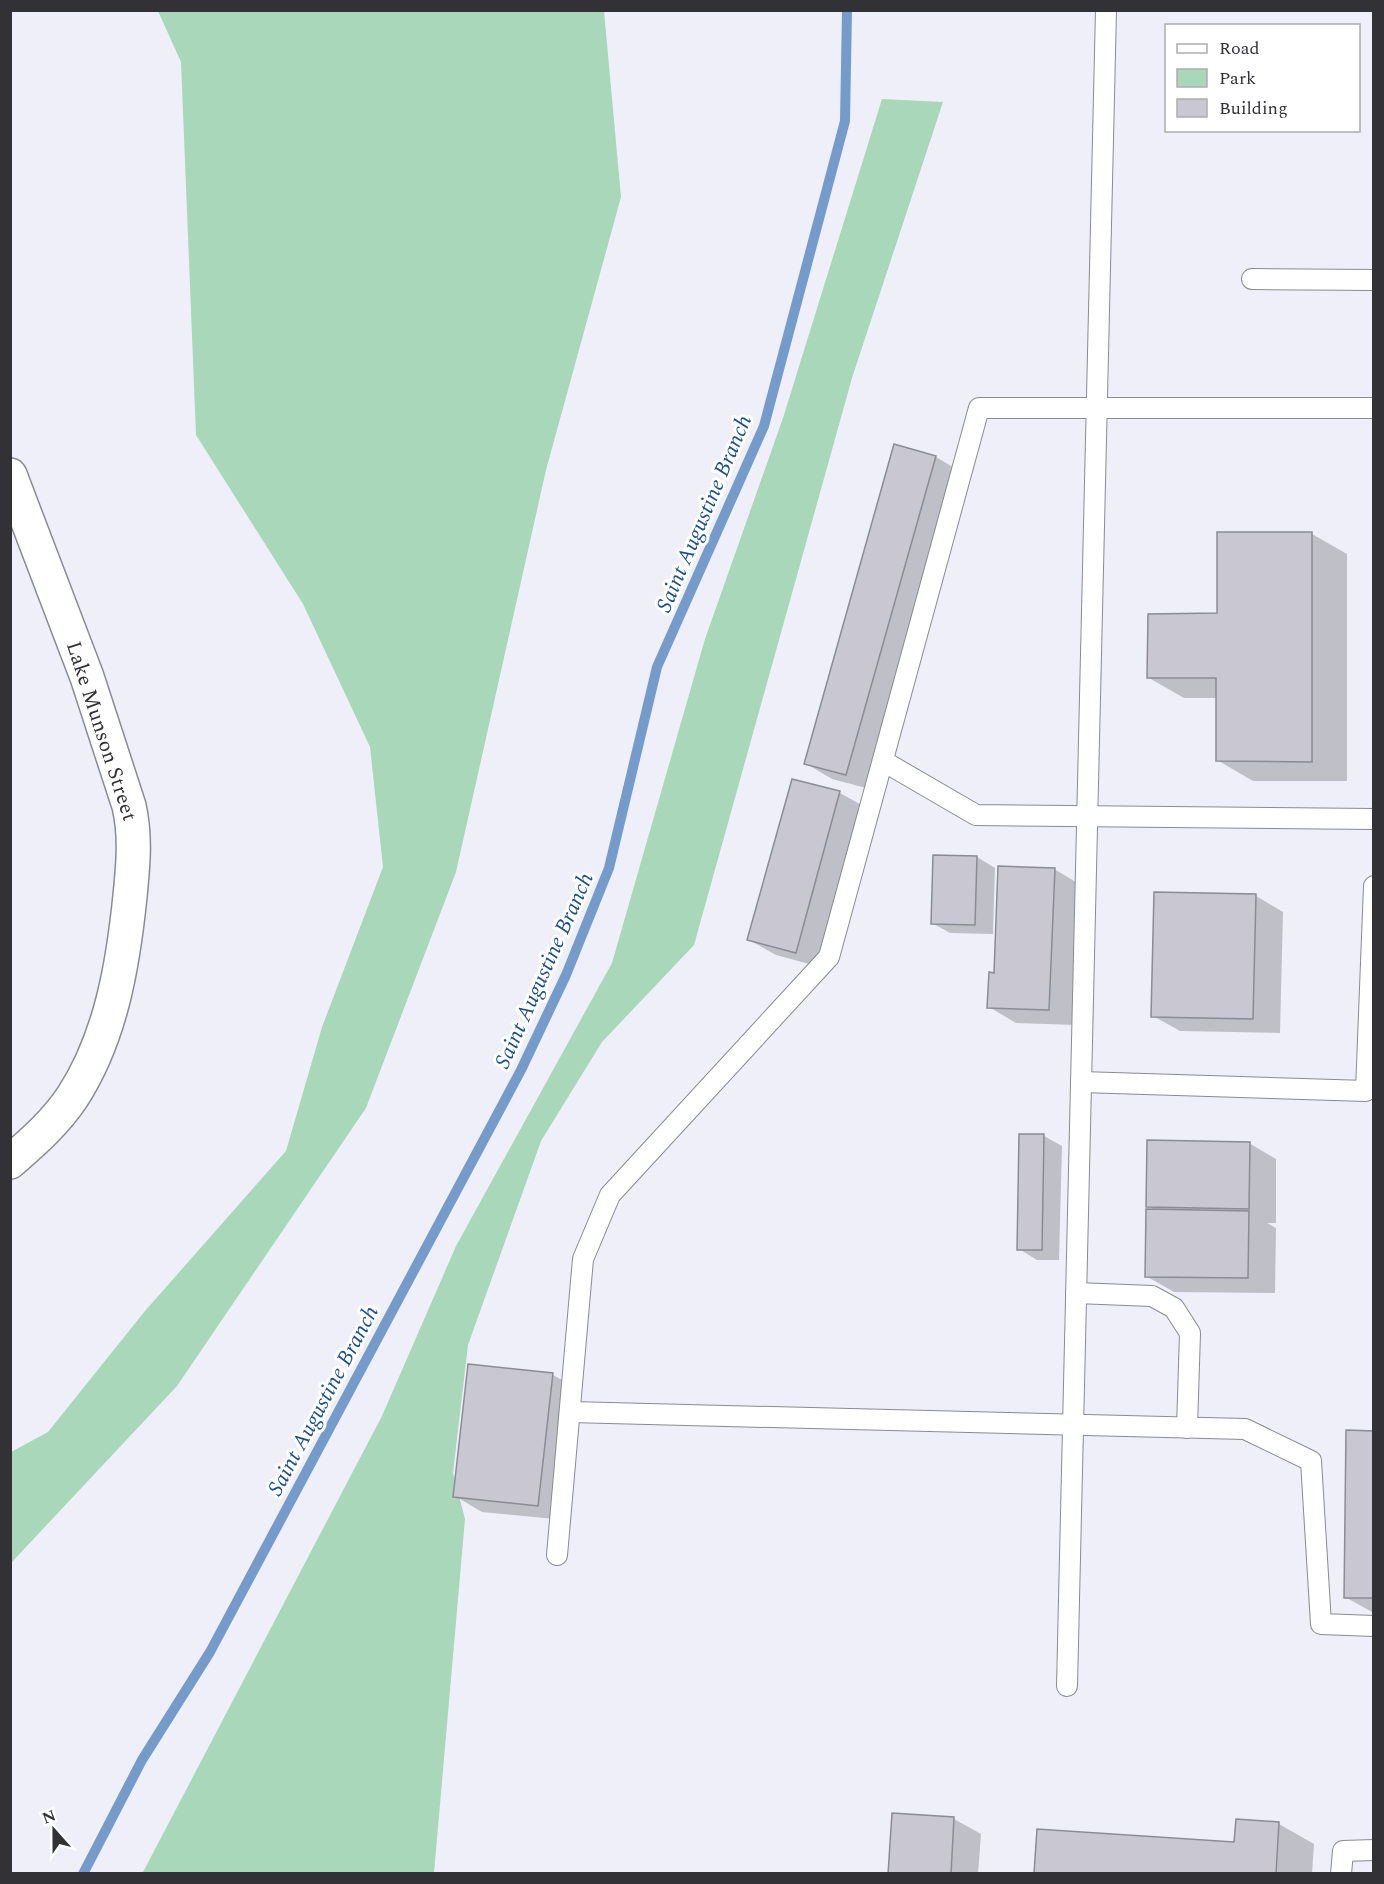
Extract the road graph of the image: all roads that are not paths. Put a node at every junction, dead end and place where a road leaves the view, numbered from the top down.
1 (1106, 10) edge
2 (1252, 279) dead end
3 (1374, 280) edge
4 (1096, 408) junction
5 (1374, 408) edge
6 (10, 475) edge
7 (882, 761) junction
8 (1087, 814) junction
9 (1374, 819) edge
10 (1374, 886) edge
11 (1081, 1082) junction
12 (10, 1162) edge
13 (1076, 1293) junction
14 (570, 1412) junction
15 (1073, 1425) junction
16 (1187, 1428) junction
17 (557, 1555) dead end
18 (1374, 1626) edge
19 (1067, 1686) dead end
20 (1374, 1850) edge
21 (1341, 1874) edge

1 - 4 lane
2 - 3 lane
4 - 5 lane
4 - 7 lane
4 - 8 lane
6 - 12 street, Lake Munson Street
7 - 8 lane
7 - 14 lane
8 - 9 lane
8 - 11 lane
10 - 11 lane
11 - 13 lane
13 - 15 lane
13 - 16 lane
14 - 15 lane
14 - 17 lane
15 - 16 lane
15 - 19 lane
16 - 18 lane
20 - 21 lane

